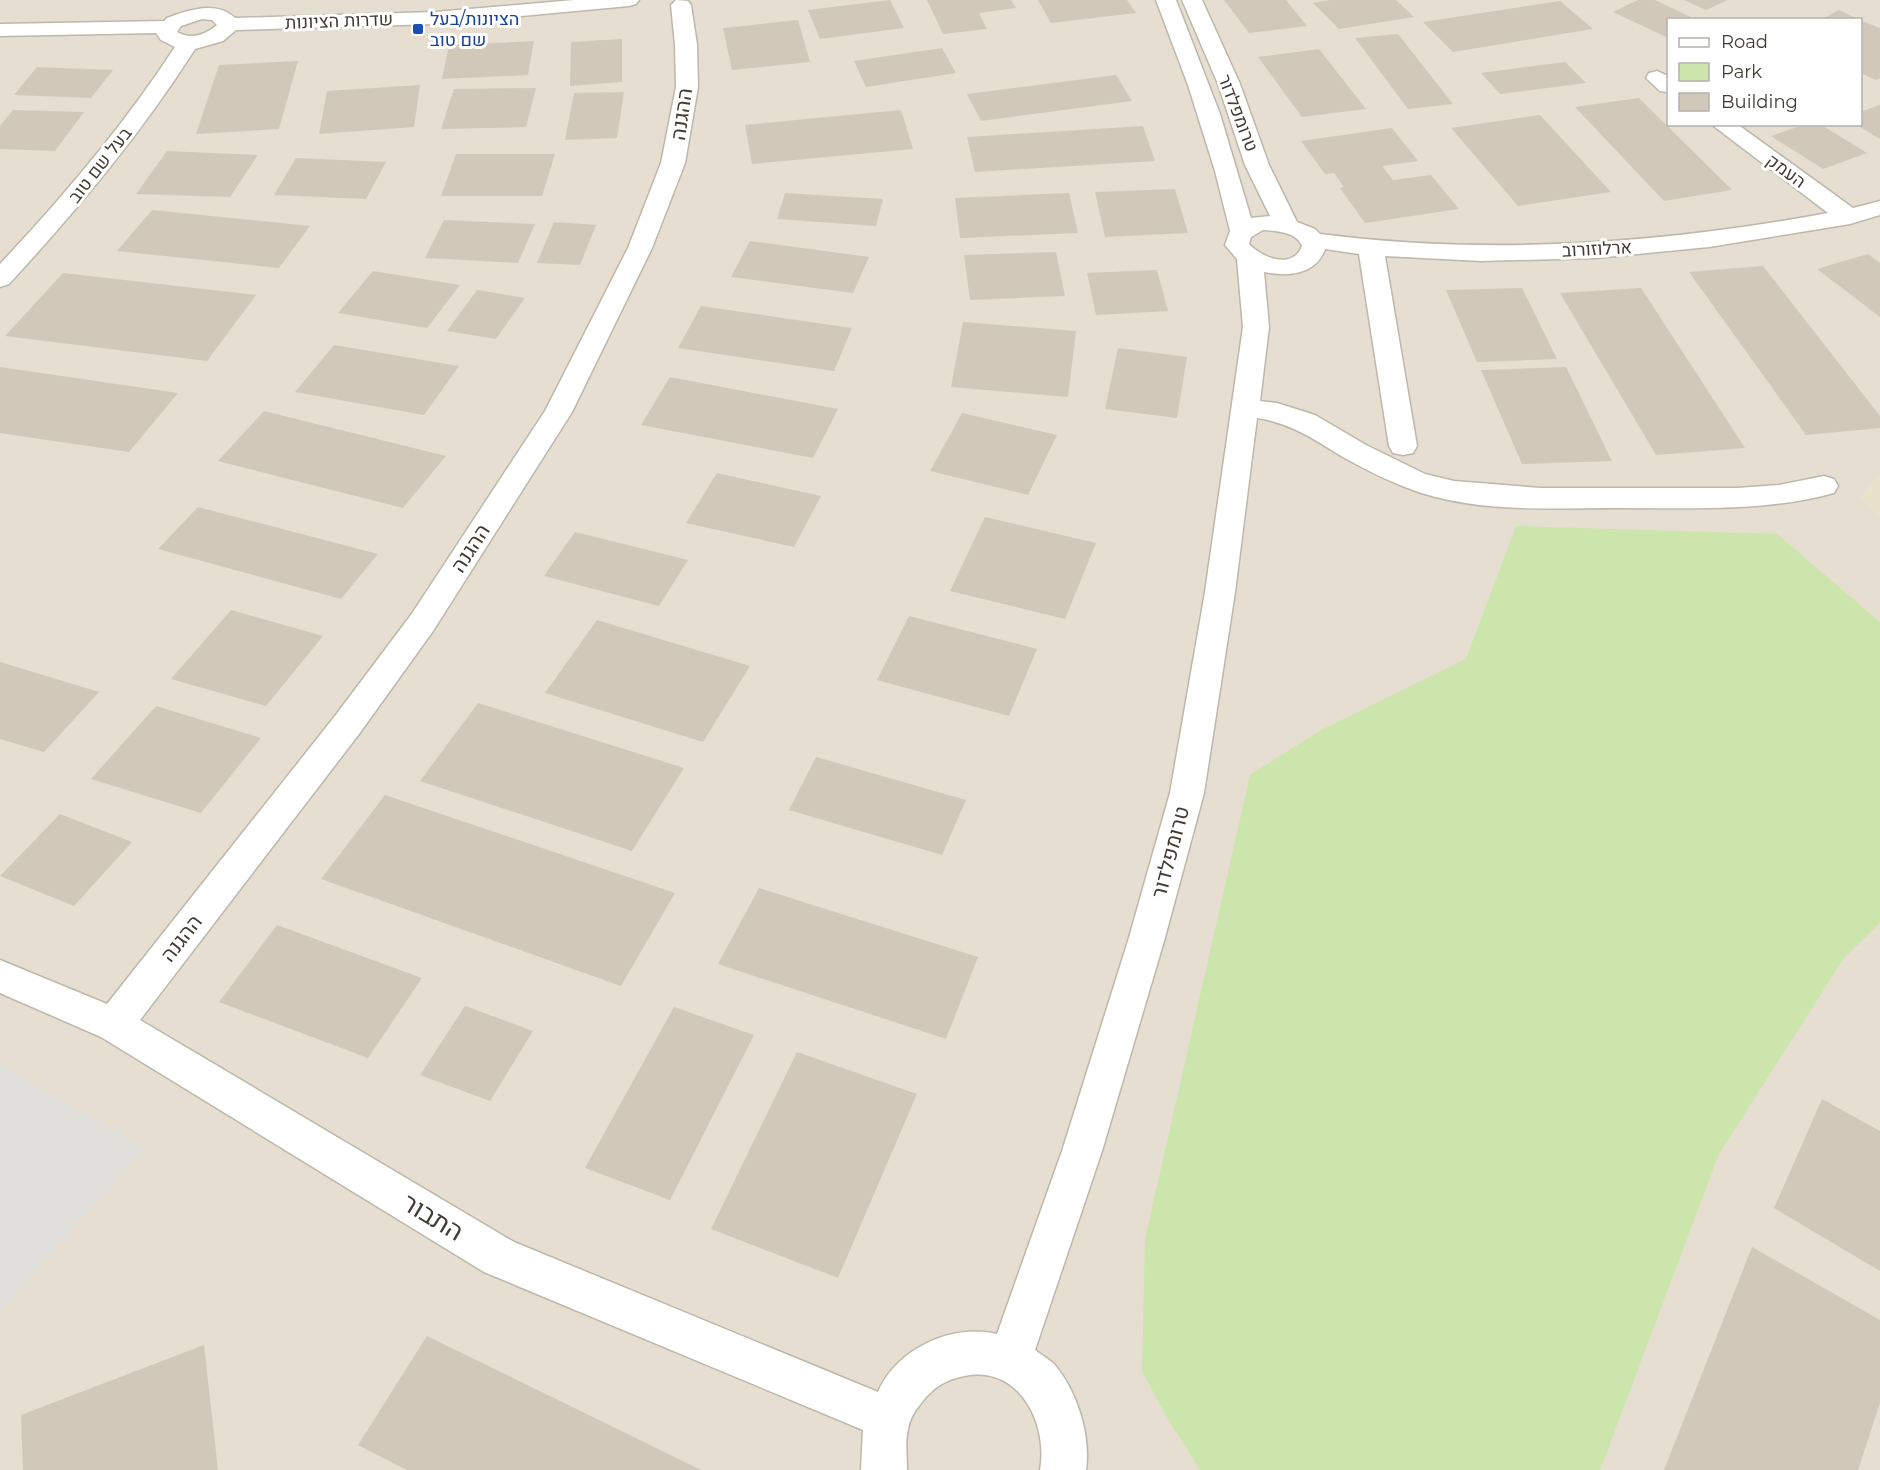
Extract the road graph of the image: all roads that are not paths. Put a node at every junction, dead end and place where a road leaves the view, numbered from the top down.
1 (629, 0) edge
2 (1166, 0) edge
3 (1192, 0) edge
4 (681, 2) edge
5 (220, 13) edge
6 (169, 27) junction
7 (0, 30) edge
8 (189, 42) junction
9 (1725, 126) edge
10 (1880, 208) edge
11 (1850, 217) junction
12 (1287, 224) junction
13 (1242, 230) junction
14 (1312, 240) junction
15 (1371, 249) junction
16 (1249, 258) junction
17 (1297, 264) junction
18 (0, 279) edge
19 (1256, 327) junction
20 (1245, 408) junction
21 (1403, 446) dead end
22 (1824, 486) dead end
23 (0, 976) edge
24 (114, 1025) junction
25 (1010, 1359) junction
26 (887, 1418) junction
27 (885, 1470) edge
28 (1063, 1470) edge

1 - 5 street, שדרות הציונות
2 - 13 street, טרומפלדור
3 - 12 street, טרומפלדור
4 - 24 street, ההגנה
5 - 6 street, שדרות הציונות
5 - 8 street
6 - 7 street
6 - 8 street
8 - 18 street, בעל שם טוב
9 - 11 street, העמק
10 - 11 street, ארלוזורוב
11 - 15 street, ארלוזורוב
12 - 13 street
12 - 14 street
13 - 16 street, טרומפלדור
14 - 15 street, ארלוזורוב
14 - 17 street, טרומפלדור
15 - 21 street
16 - 17 street
16 - 19 street, טרומפלדור
17 - 19 street, טרומפלדור
19 - 20 street, טרומפלדור
20 - 22 street
20 - 25 street, טרומפלדור
23 - 24 street, התבור
24 - 26 street, התבור
25 - 26 street
25 - 28 street
26 - 27 street

